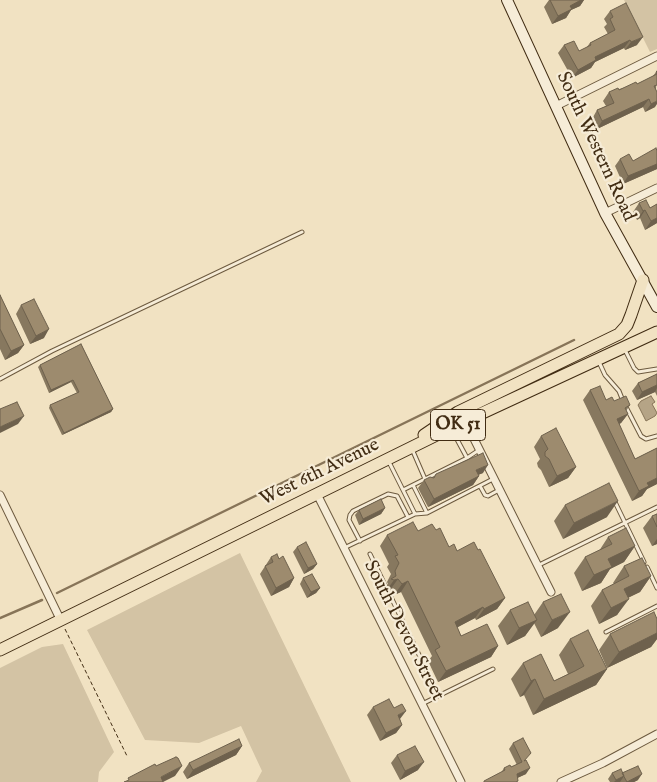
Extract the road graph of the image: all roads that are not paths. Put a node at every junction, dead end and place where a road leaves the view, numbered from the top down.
1 (509, 1) edge
2 (657, 56) edge
3 (556, 106) junction
4 (657, 188) edge
5 (606, 213) junction
6 (302, 232) dead end
7 (643, 280) junction
8 (657, 306) edge
9 (657, 332) edge
10 (624, 347) junction
11 (598, 360) junction
12 (657, 369) edge
13 (0, 379) edge
14 (465, 421) junction
15 (451, 428) junction
16 (657, 436) edge
17 (412, 448) junction
18 (480, 450) junction
19 (467, 458) junction
20 (388, 460) junction
21 (436, 474) junction
22 (438, 478) edge
23 (494, 478) junction
24 (425, 479) junction
25 (428, 483) edge
26 (413, 485) junction
27 (480, 486) junction
28 (403, 490) junction
29 (500, 490) junction
30 (317, 494) junction
31 (612, 494) edge
32 (0, 495) edge
33 (437, 502) edge
34 (439, 507) junction
35 (657, 507) edge
36 (427, 513) junction
37 (415, 514) junction
38 (408, 517) junction
39 (625, 522) junction
40 (360, 541) junction
41 (344, 548) junction
42 (370, 554) dead end
43 (537, 566) junction
44 (386, 585) dead end
45 (657, 588) edge
46 (551, 592) dead end
47 (389, 593) dead end
48 (657, 606) edge
49 (61, 620) junction
50 (606, 632) dead end
51 (0, 650) edge
52 (493, 669) dead end
53 (439, 696) junction
54 (422, 704) junction
55 (657, 734) edge
56 (577, 779) edge
57 (460, 782) edge
58 (561, 782) edge

1 - 3 main road, South Western Road
2 - 3 street
3 - 5 main road, South Western Road
4 - 5 street
5 - 7 main road, South Western Road
6 - 13 lane
7 - 8 main road, South Western Road
7 - 20 highway
9 - 10 highway, West 6th Avenue / OK 51
10 - 11 highway, West 6th Avenue / OK 51
10 - 12 lane
11 - 14 highway, West 6th Avenue / OK 51
11 - 16 lane
14 - 15 highway, West 6th Avenue / OK 51
14 - 18 street
15 - 17 highway, West 6th Avenue / OK 51
15 - 19 lane
17 - 20 highway, West 6th Avenue / OK 51
17 - 24 lane
18 - 19 lane
18 - 23 street
19 - 21 lane
20 - 28 lane
20 - 30 highway, West 6th Avenue / OK 51
21 - 22 lane
21 - 24 lane
23 - 27 lane
23 - 29 street
24 - 25 lane
24 - 26 lane
26 - 28 lane
26 - 36 lane
27 - 29 lane
27 - 34 lane
28 - 37 lane
29 - 43 street
30 - 41 street, South Devon Street
30 - 49 highway, West 6th Avenue / OK 51
31 - 39 lane
32 - 49 street
33 - 34 lane
34 - 36 lane
35 - 39 lane
36 - 37 lane
37 - 38 lane
38 - 40 lane
38 - 40 lane
39 - 43 lane
39 - 45 lane
40 - 41 lane
41 - 54 street, South Devon Street
42 - 44 lane
43 - 46 street
47 - 53 lane
48 - 50 lane
49 - 51 highway, West 6th Avenue / OK 51
52 - 53 lane
53 - 54 lane
54 - 57 street, South Devon Street
55 - 56 street
56 - 58 street

